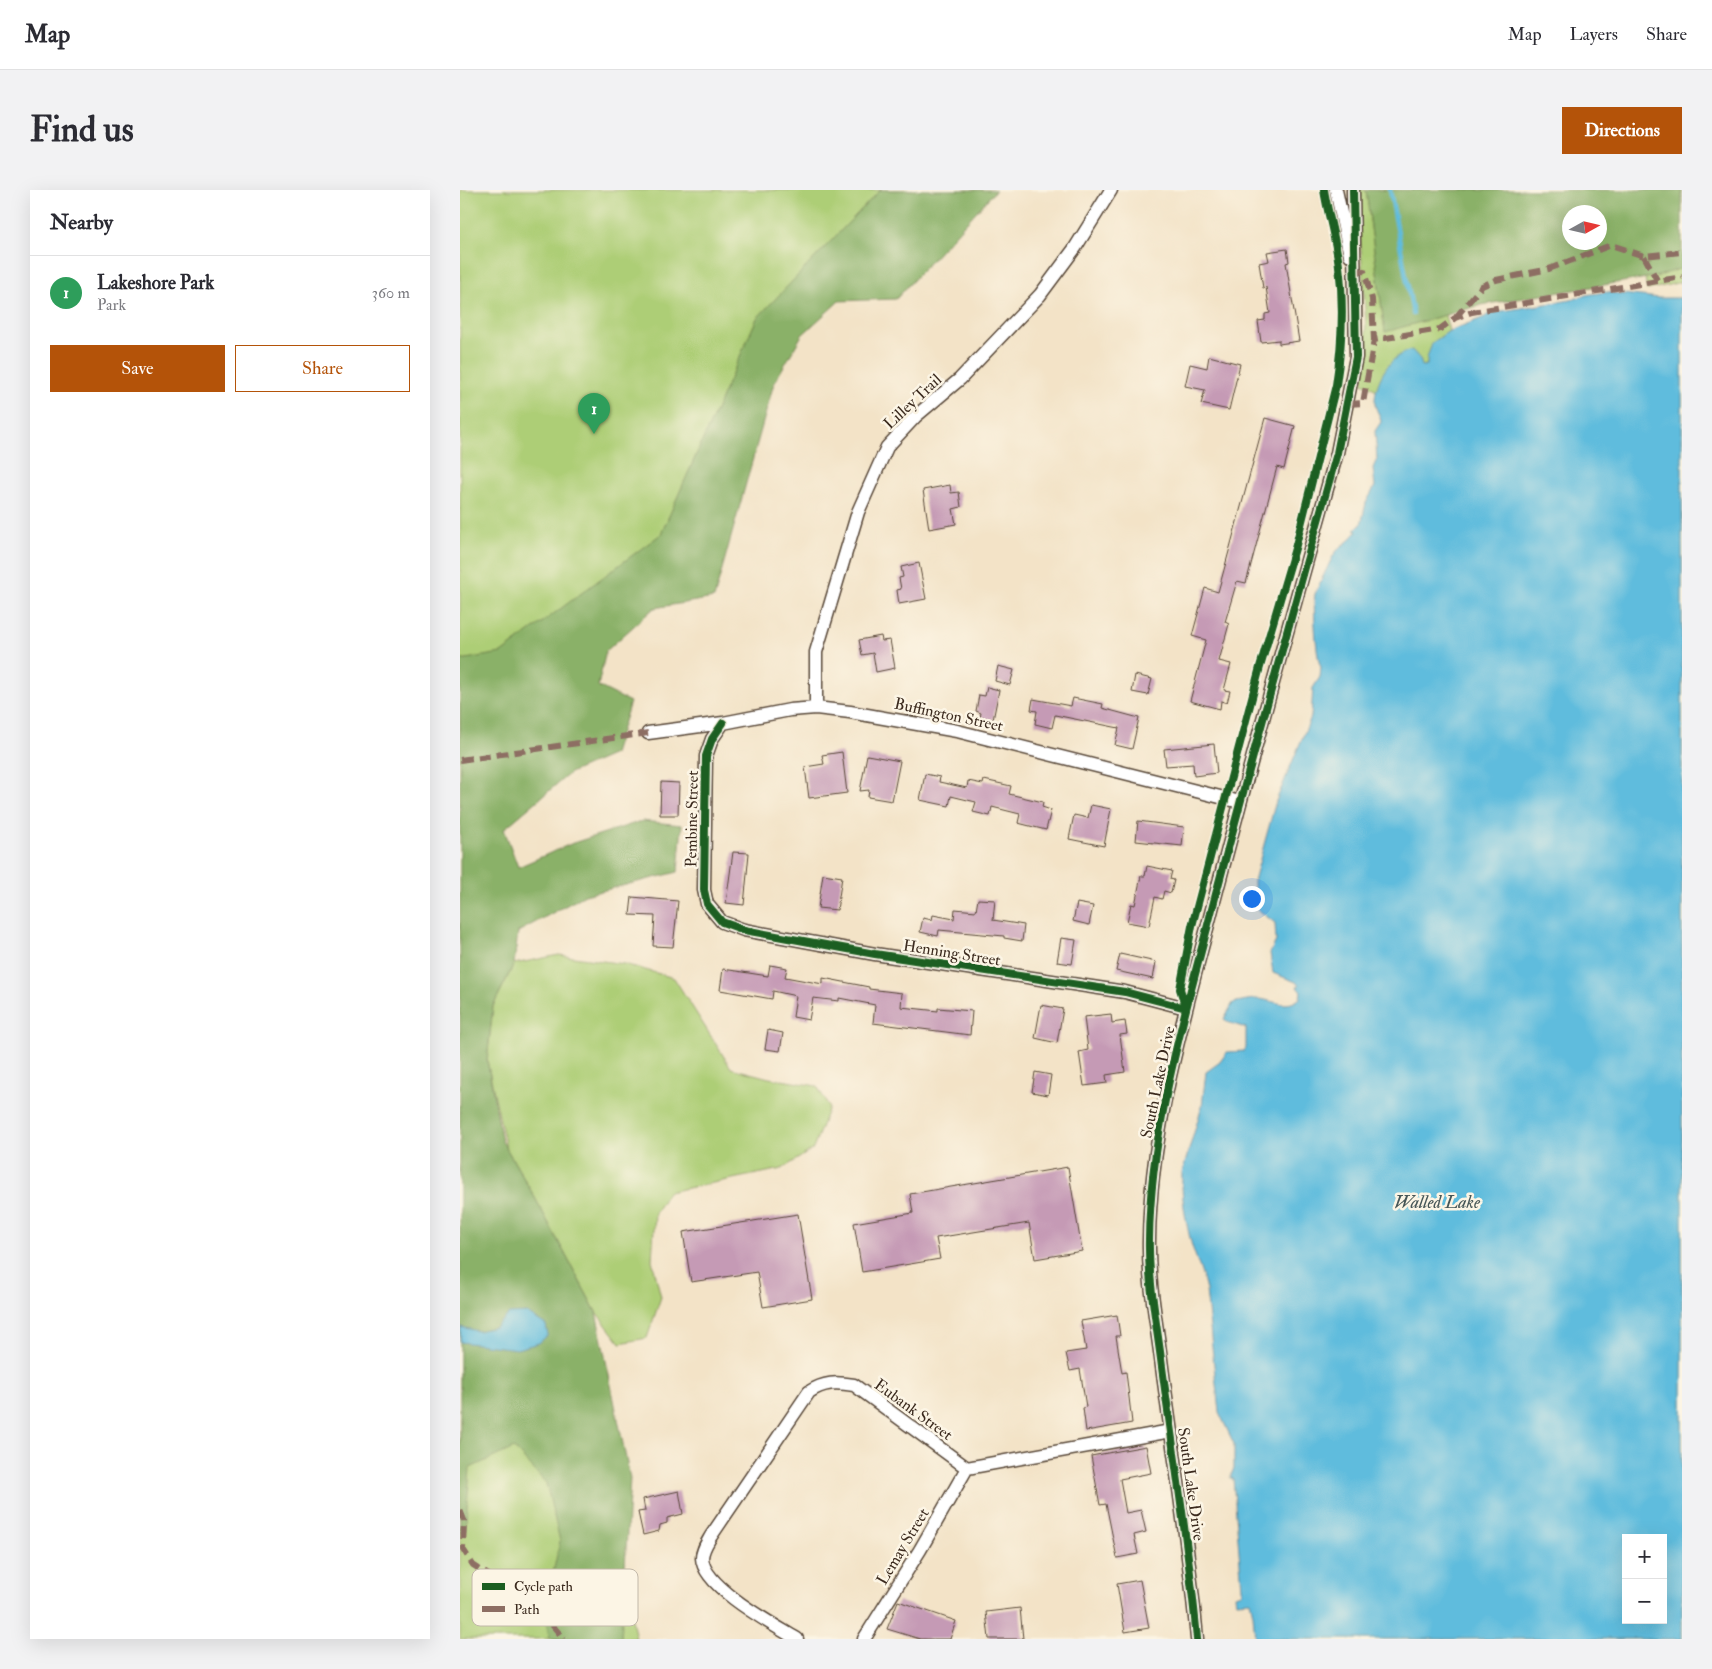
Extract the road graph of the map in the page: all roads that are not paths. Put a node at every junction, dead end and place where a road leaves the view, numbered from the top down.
1 (1111, 190) edge
2 (1336, 190) edge
3 (1353, 190) edge
4 (1354, 272) junction
5 (816, 708) junction
6 (723, 723) junction
7 (648, 732) dead end
8 (1240, 802) junction
9 (717, 916) joint
10 (1186, 1008) junction
11 (1171, 1432) junction
12 (967, 1468) junction
13 (797, 1639) edge
14 (864, 1639) edge
15 (1197, 1639) edge

1 - 5 street, Lilley Trail
2 - 4 street, South Lake Drive
3 - 4 street, South Lake Drive
4 - 8 street, South Lake Drive
5 - 6 street, Buffington Street
5 - 8 street, Buffington Street
6 - 7 street, Buffington Street
6 - 9 street, Pembine Street
8 - 10 street, South Lake Drive
9 - 10 street, Henning Street
10 - 11 street, South Lake Drive
11 - 12 street
11 - 15 street, South Lake Drive
12 - 13 street, Eubank Street
12 - 14 street, Lemay Street

